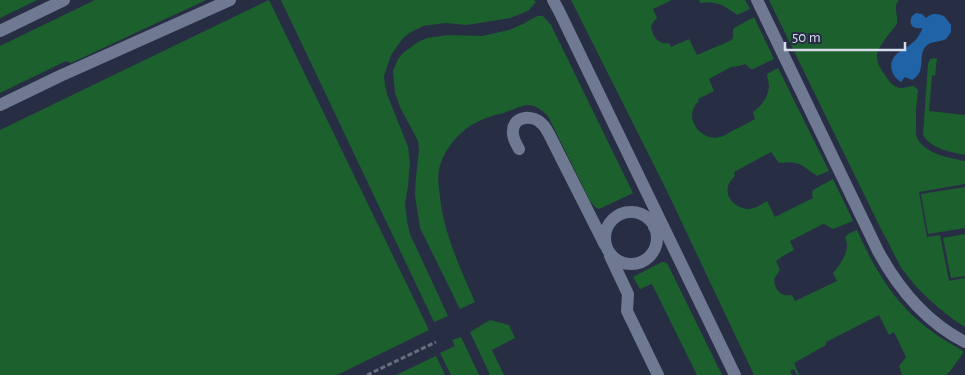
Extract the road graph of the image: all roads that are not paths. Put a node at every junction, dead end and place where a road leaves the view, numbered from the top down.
1 (64, 0) edge
2 (230, 0) edge
3 (552, 0) edge
4 (757, 0) edge
5 (0, 31) edge
6 (0, 105) edge
7 (519, 149) dead end
8 (658, 225) junction
9 (607, 248) junction
10 (965, 342) edge
11 (658, 375) edge
12 (735, 375) edge

1 - 5 lane
2 - 6 lane
3 - 8 lane
4 - 10 lane
7 - 9 lane
8 - 9 lane
8 - 9 lane
8 - 12 lane
9 - 11 lane

